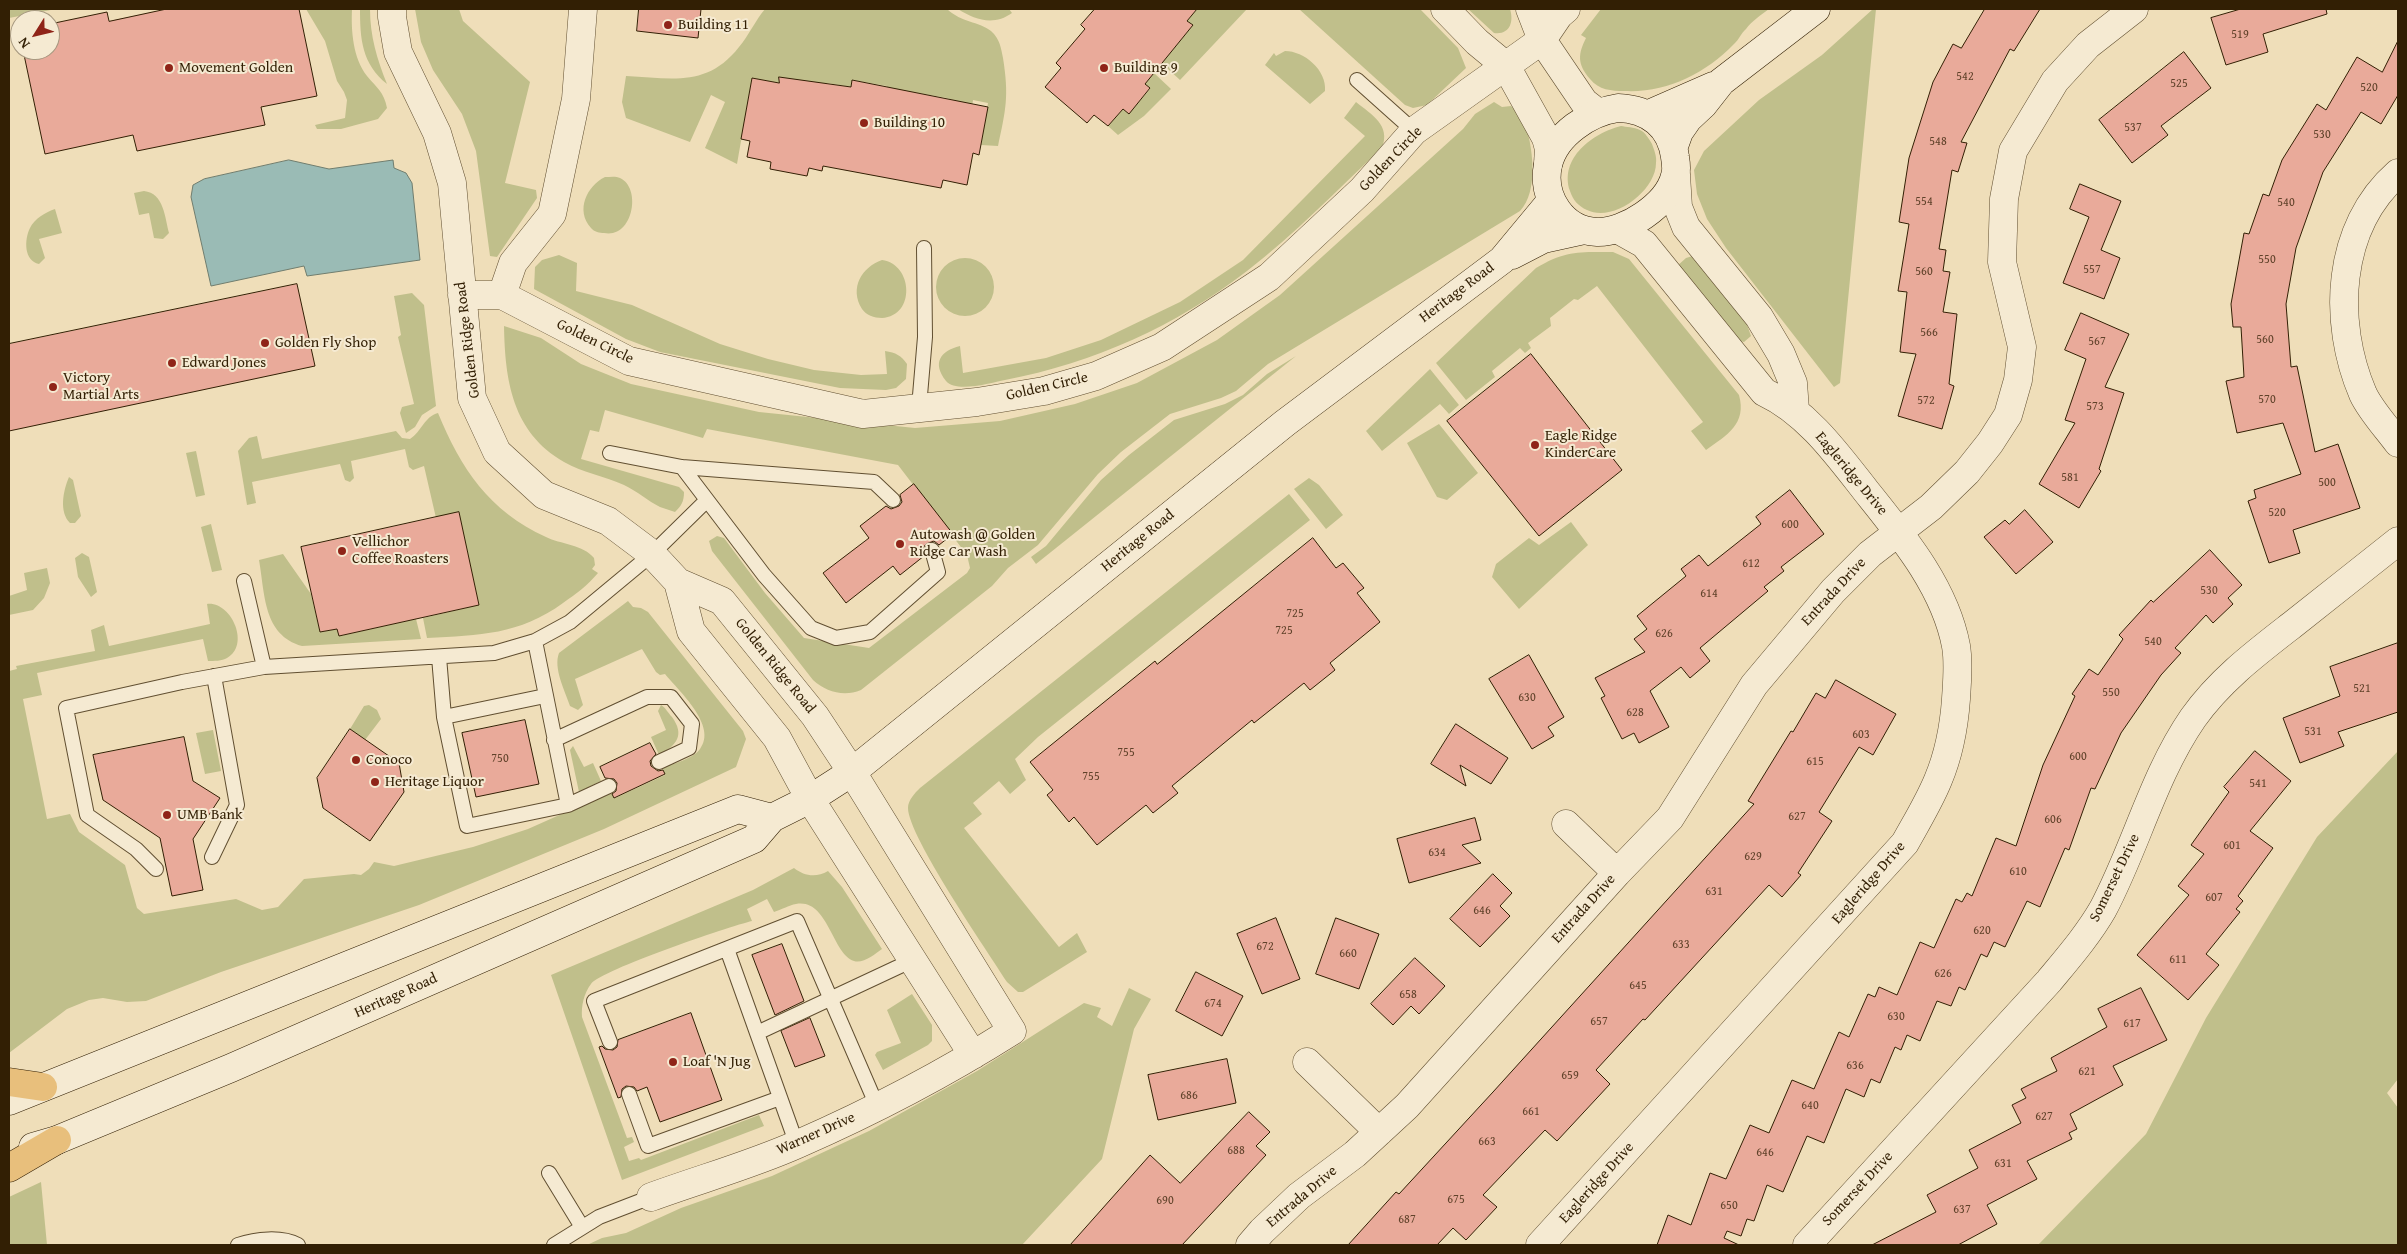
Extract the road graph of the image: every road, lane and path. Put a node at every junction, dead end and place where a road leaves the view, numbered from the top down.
1 (392, 9) edge
2 (583, 9) edge
3 (1446, 9) edge
4 (1530, 9) edge
5 (1566, 9) edge
6 (1816, 9) edge
7 (2134, 9) edge
8 (1542, 40) junction
9 (1506, 66) junction
10 (1357, 80) dead end
11 (1721, 82) junction
12 (1597, 112) junction
13 (1648, 114) junction
14 (1414, 131) junction
15 (1674, 146) junction
16 (1548, 164) junction
17 (2398, 173) edge
18 (1676, 175) junction
19 (1551, 201) junction
20 (1584, 230) junction
21 (1620, 230) junction
22 (924, 248) dead end
23 (1502, 260) junction
24 (462, 295) junction
25 (502, 295) junction
26 (919, 407) junction
27 (1795, 410) junction
28 (2398, 443) edge
29 (610, 453) dead end
30 (682, 467) junction
31 (707, 500) junction
32 (893, 500) dead end
33 (1898, 532) junction
34 (2398, 541) edge
35 (932, 550) dead end
36 (652, 554) junction
37 (244, 581) dead end
38 (678, 582) junction
39 (535, 641) junction
40 (439, 656) junction
41 (264, 667) junction
42 (214, 676) junction
43 (545, 696) junction
44 (444, 717) junction
45 (554, 740) junction
46 (659, 762) dead end
47 (852, 772) junction
48 (609, 786) dead end
49 (810, 799) junction
50 (568, 805) junction
51 (772, 818) junction
52 (1566, 824) dead end
53 (212, 857) dead end
54 (156, 869) dead end
55 (1617, 873) junction
56 (727, 949) junction
57 (913, 960) junction
58 (830, 999) junction
59 (757, 1033) junction
60 (610, 1042) dead end
61 (973, 1055) junction
62 (1307, 1062) dead end
63 (9, 1082) edge
64 (43, 1086) junction
65 (629, 1094) dead end
66 (780, 1098) junction
67 (9, 1101) edge
68 (877, 1106) junction
69 (1379, 1132) junction
70 (57, 1140) junction
71 (796, 1145) junction
72 (9, 1153) edge
73 (9, 1168) edge
74 (549, 1173) dead end
75 (651, 1197) joint
76 (582, 1227) junction
77 (238, 1245) edge
78 (298, 1245) edge
79 (554, 1245) edge
80 (1250, 1245) edge
81 (1540, 1245) edge
82 (1807, 1245) edge

1 - 24 street, Golden Ridge Road
2 - 25 street
3 - 9 street
4 - 8 street
5 - 8 street, Golden Circle
6 - 11 street
7 - 33 street, Entrada Drive
8 - 9 street, Golden Circle
8 - 12 street
9 - 14 street, Golden Circle
9 - 16 street
10 - 14 lane
11 - 13 street
11 - 15 street
12 - 13 street
12 - 16 street
13 - 15 street
14 - 26 street, Golden Circle
15 - 18 street
16 - 19 street
17 - 28 street
18 - 21 street
18 - 27 street
19 - 20 street
19 - 23 street, Heritage Road
20 - 21 street
20 - 23 street, Heritage Road
21 - 27 street, Eagleridge Drive
22 - 26 lane
23 - 47 street, Heritage Road
24 - 25 street, Golden Circle
24 - 36 street, Golden Ridge Road
25 - 26 street, Golden Circle
27 - 33 street, Eagleridge Drive
29 - 30 lane
30 - 31 lane
30 - 32 lane
31 - 35 lane
31 - 36 lane
33 - 55 street, Entrada Drive
33 - 81 street, Eagleridge Drive
34 - 82 street, Somerset Drive
36 - 38 street, Golden Ridge Road
36 - 39 lane
37 - 41 lane
38 - 47 street, Golden Ridge Road
38 - 49 street, Golden Ridge Road
39 - 40 lane
39 - 43 lane
40 - 41 lane
40 - 44 lane
41 - 42 lane
42 - 53 lane
42 - 54 lane
43 - 44 lane
43 - 45 lane
44 - 50 lane
45 - 46 lane
45 - 50 lane
47 - 49 street, Heritage Road
47 - 61 street, Warner Drive
48 - 50 lane
49 - 51 street, Heritage Road
49 - 57 street
51 - 64 street
51 - 70 street, Heritage Road
52 - 55 street
55 - 69 street, Entrada Drive
56 - 58 lane
56 - 59 lane
56 - 60 lane
57 - 58 lane
57 - 61 street
58 - 59 lane
58 - 68 lane
59 - 66 lane
61 - 68 street, Warner Drive
62 - 69 street
63 - 64 highway
64 - 67 street
65 - 66 lane
66 - 71 lane
68 - 71 street, Warner Drive
69 - 80 street, Entrada Drive
70 - 72 street, Heritage Road
70 - 73 highway
71 - 75 street, Warner Drive
74 - 76 lane
75 - 76 lane
76 - 79 lane
77 - 78 lane

